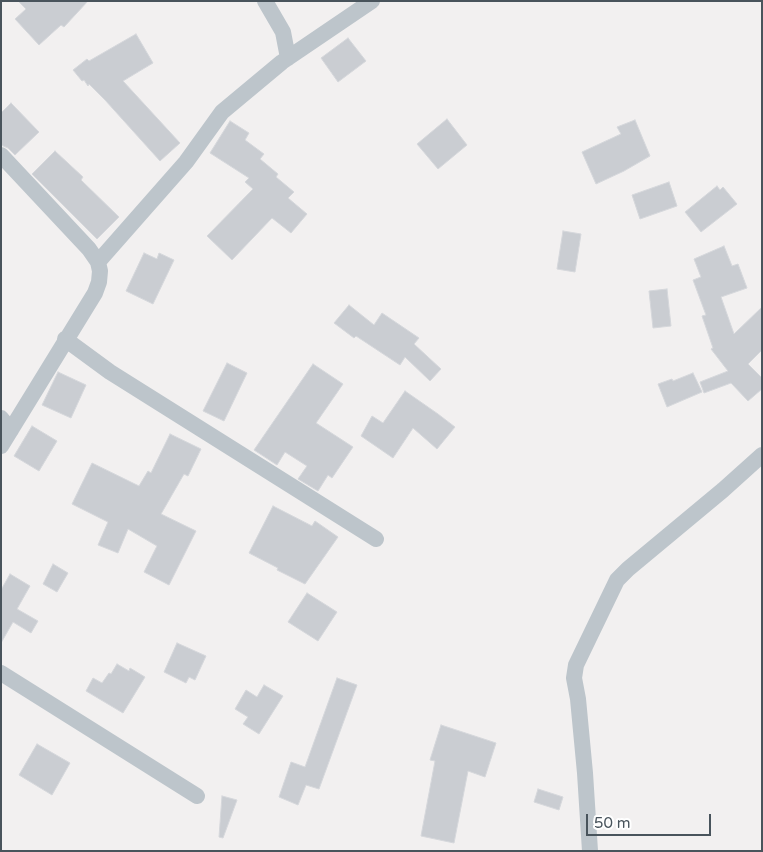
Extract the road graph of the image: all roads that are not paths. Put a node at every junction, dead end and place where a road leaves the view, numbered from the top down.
1 (265, 1) edge
2 (372, 1) edge
3 (288, 58) junction
4 (1, 155) edge
5 (98, 262) junction
6 (66, 339) junction
7 (6, 424) edge
8 (1, 446) edge
9 (762, 455) edge
10 (376, 539) dead end
11 (1, 673) edge
12 (197, 796) dead end
13 (590, 851) edge

1 - 3 street
2 - 3 street
3 - 5 street
4 - 5 street
5 - 6 street
6 - 7 street
6 - 10 street
7 - 8 street
9 - 13 street
11 - 12 street

